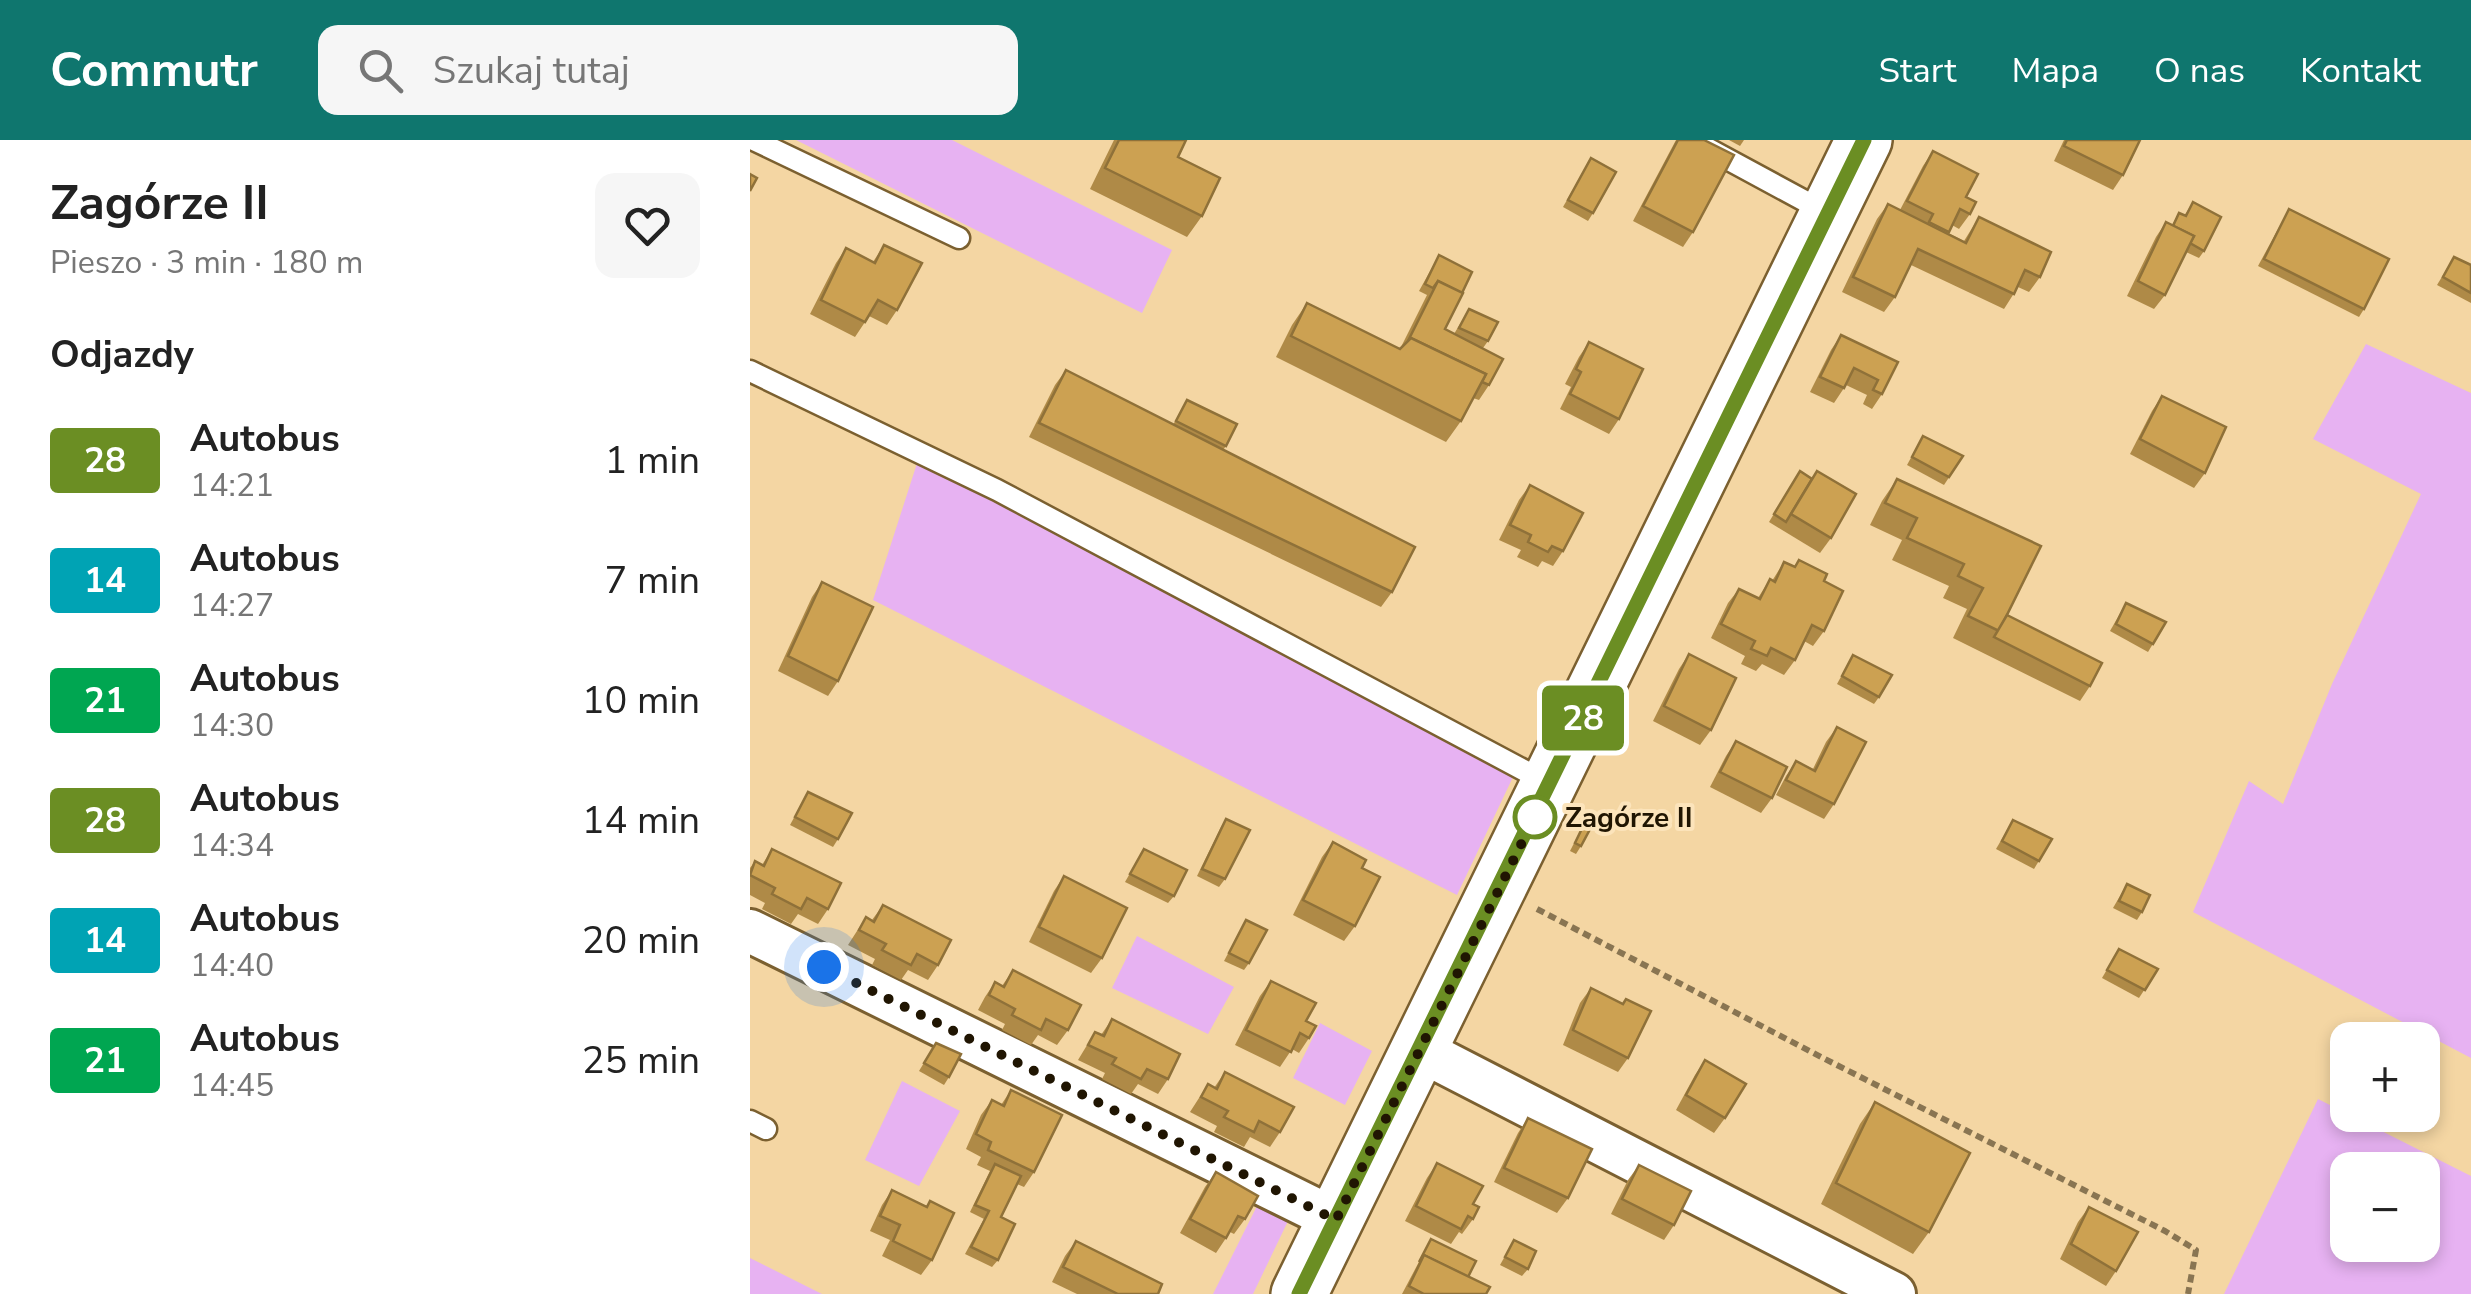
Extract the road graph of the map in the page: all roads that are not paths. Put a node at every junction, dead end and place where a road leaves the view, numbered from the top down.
1 (754, 140) edge
2 (1692, 140) edge
3 (1864, 140) edge
4 (1828, 214) junction
5 (958, 238) dead end
6 (750, 371) edge
7 (1550, 784) junction
8 (750, 930) edge
9 (1420, 1050) junction
10 (1336, 1220) junction
11 (1299, 1294) edge
12 (1894, 1294) edge

1 - 5 lane
2 - 4 lane
3 - 4 street
4 - 7 street
6 - 7 lane
7 - 9 street
8 - 10 street
9 - 10 street
9 - 12 street
10 - 11 street

